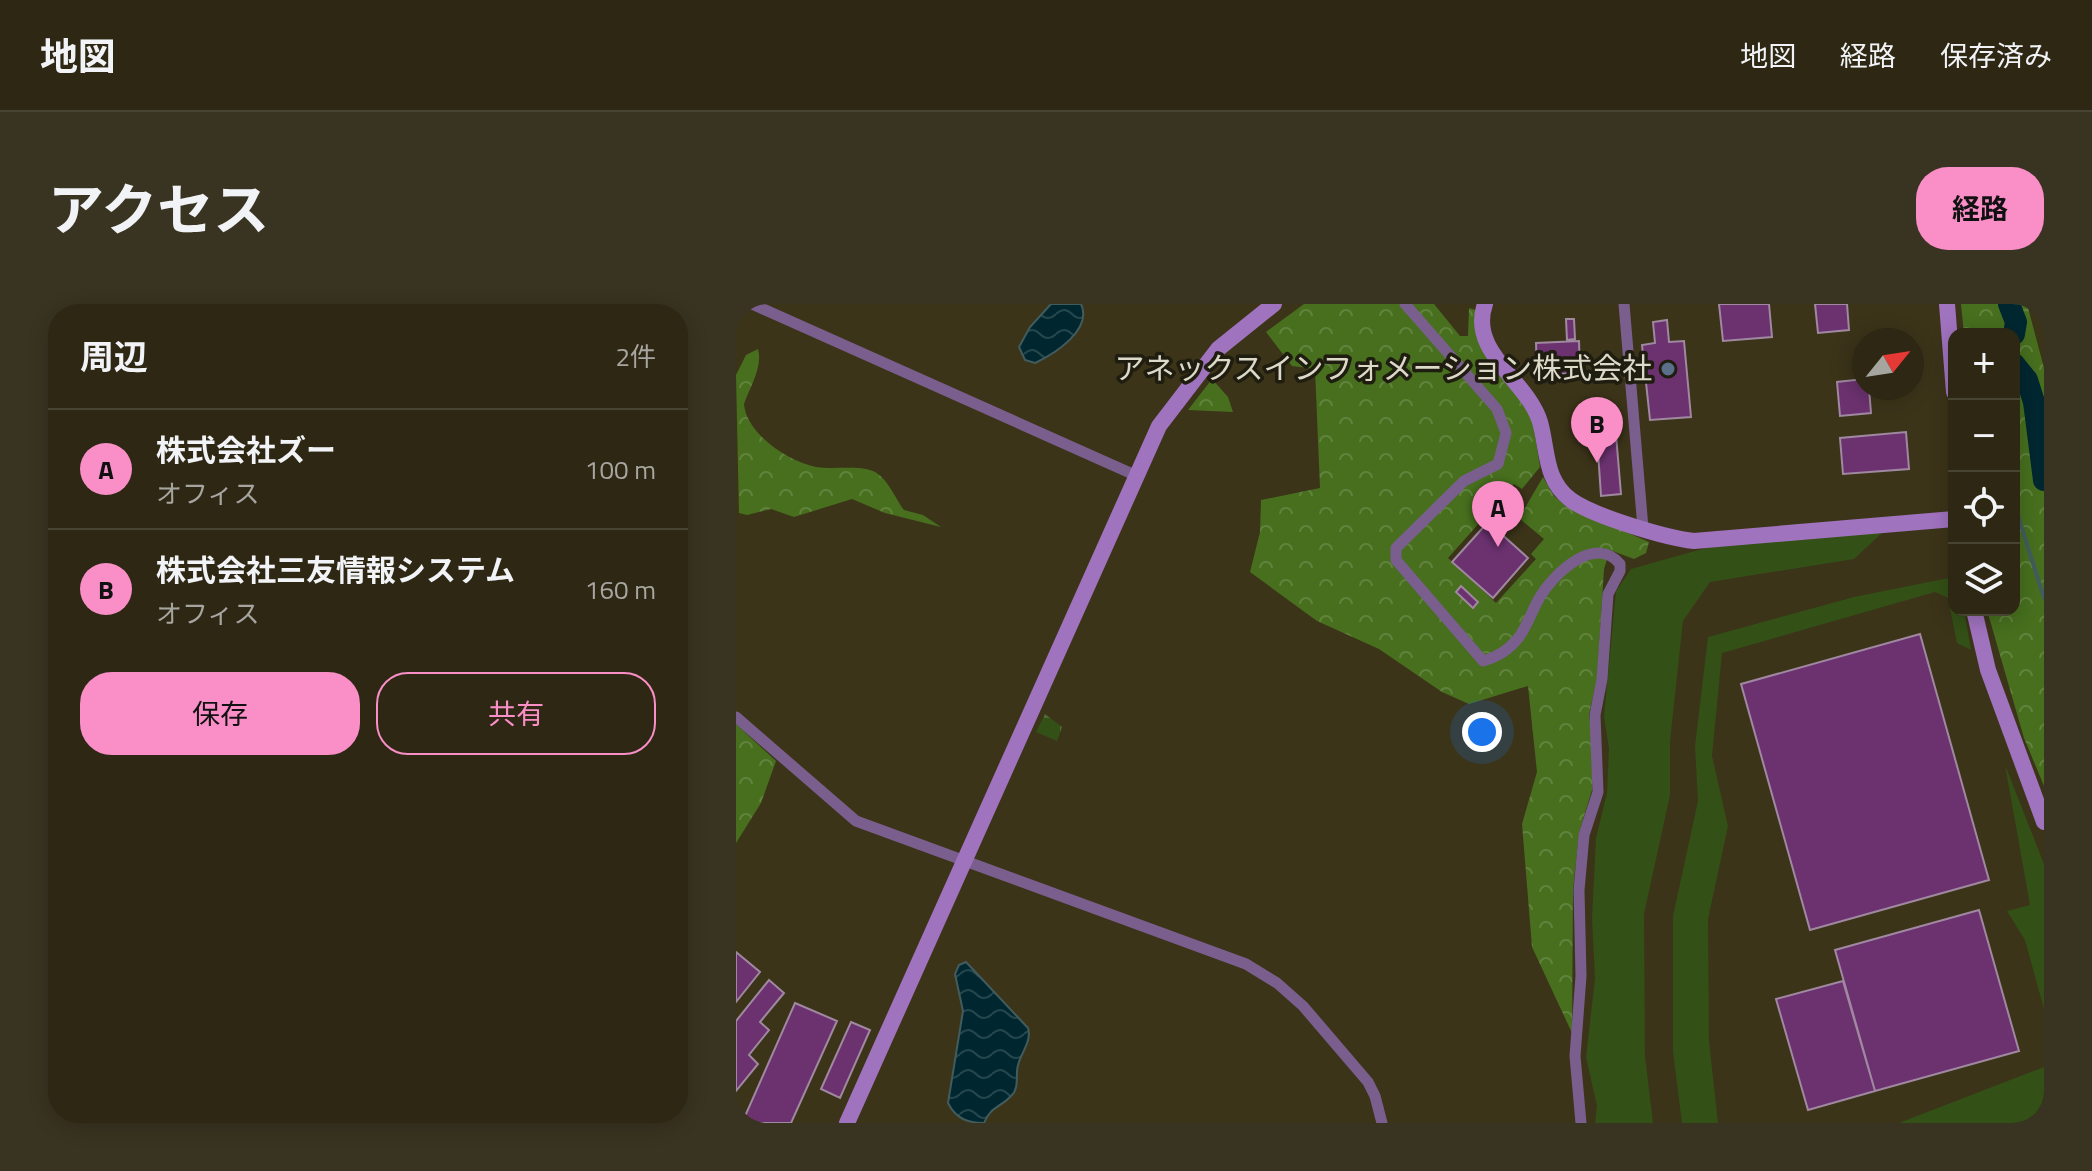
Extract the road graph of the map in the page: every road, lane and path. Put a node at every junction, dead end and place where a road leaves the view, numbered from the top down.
1 (752, 304) edge
2 (1274, 304) edge
3 (1405, 304) edge
4 (1485, 304) edge
5 (1624, 304) edge
6 (1947, 304) edge
7 (1949, 328) edge
8 (1137, 476) junction
9 (1948, 520) edge
10 (1643, 528) junction
11 (1975, 616) edge
12 (736, 717) edge
13 (2039, 794) edge
14 (2044, 822) edge
15 (963, 861) junction
16 (847, 1123) edge
17 (1382, 1123) edge
18 (1581, 1123) edge

1 - 8 street
2 - 8 street
3 - 18 street
4 - 10 street
5 - 10 street
6 - 7 street
8 - 15 street
9 - 10 street
11 - 13 street
12 - 15 street
13 - 14 street
15 - 16 street
15 - 17 street

